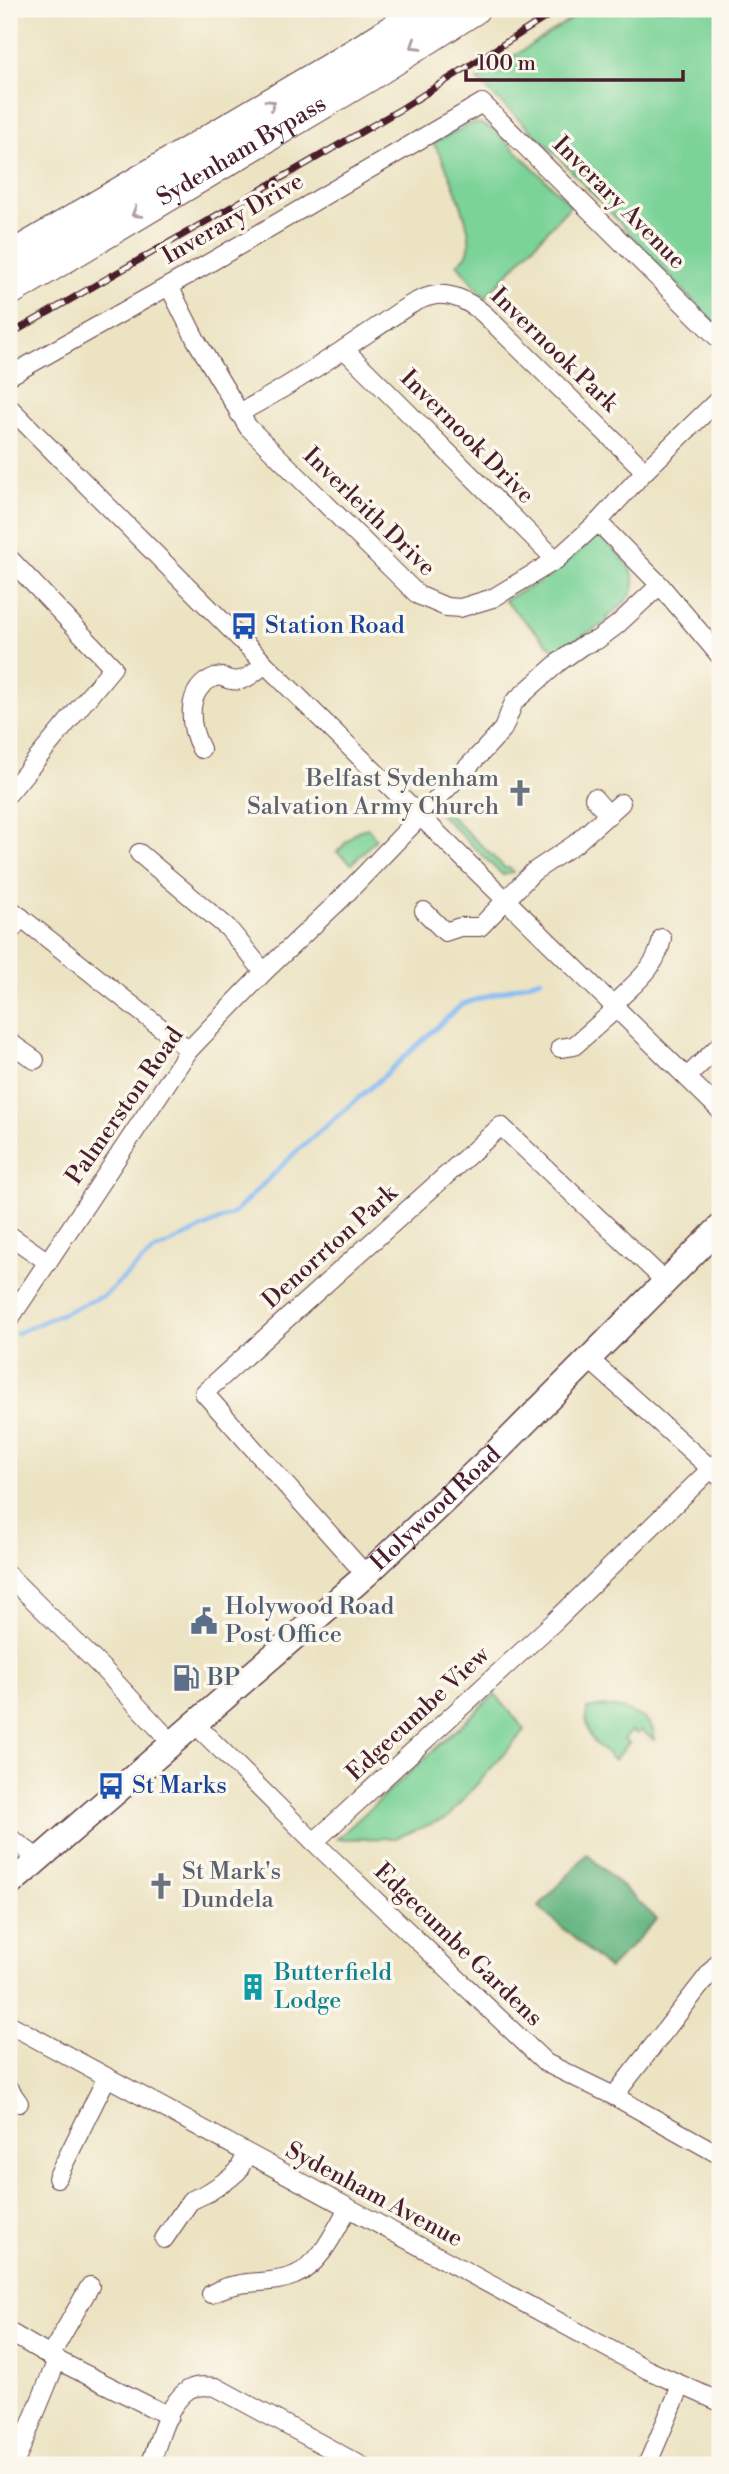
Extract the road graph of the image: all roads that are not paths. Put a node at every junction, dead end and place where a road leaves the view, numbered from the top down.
1 (428, 9) edge
2 (473, 9) edge
3 (482, 103) joint
4 (9, 258) edge
5 (169, 286) junction
6 (9, 290) edge
7 (720, 340) edge
8 (344, 349) junction
9 (9, 376) edge
10 (720, 398) edge
11 (9, 407) edge
12 (239, 413) junction
13 (645, 471) junction
14 (598, 522) junction
15 (9, 558) edge
16 (556, 560) junction
17 (660, 586) junction
18 (720, 656) edge
19 (265, 664) junction
20 (201, 749) dead end
21 (9, 793) edge
22 (594, 798) dead end
23 (420, 816) junction
24 (139, 853) dead end
25 (505, 901) junction
26 (424, 911) dead end
27 (15, 913) edge
28 (9, 933) edge
29 (662, 938) dead end
30 (264, 972) junction
31 (615, 1007) junction
32 (9, 1042) edge
33 (720, 1045) edge
34 (560, 1048) dead end
35 (189, 1050) junction
36 (35, 1060) dead end
37 (687, 1077) junction
38 (720, 1110) edge
39 (720, 1227) edge
40 (9, 1235) edge
41 (48, 1262) junction
42 (666, 1282) junction
43 (9, 1320) edge
44 (590, 1360) junction
45 (717, 1469) edge
46 (366, 1575) junction
47 (9, 1576) edge
48 (195, 1724) junction
49 (173, 1744) junction
50 (9, 1837) edge
51 (314, 1842) junction
52 (39, 1859) junction
53 (9, 1885) edge
54 (720, 1960) edge
55 (9, 2024) edge
56 (106, 2079) junction
57 (614, 2096) junction
58 (247, 2154) junction
59 (720, 2155) edge
60 (57, 2178) dead end
61 (348, 2208) junction
62 (164, 2239) dead end
63 (90, 2286) dead end
64 (211, 2294) dead end
65 (9, 2332) edge
66 (54, 2358) junction
67 (681, 2386) junction
68 (720, 2402) edge
69 (169, 2416) junction
70 (14, 2465) edge
71 (150, 2465) edge
72 (360, 2465) edge
73 (647, 2465) edge

4 -> 1 highway, Sydenham Bypass
2 -> 6 highway, Sydenham Bypass
3 - 5 street, Inverary Drive
3 - 7 street, Inverary Avenue
5 - 9 street, Inverary Drive
5 - 12 street, Inverleith Drive
8 - 12 street, Invernook Park
8 - 13 street, Invernook Park
8 - 16 street, Invernook Drive
10 - 13 street, Inverleith Drive
11 - 19 street
12 - 16 street, Inverleith Drive
13 - 14 street, Inverleith Drive
14 - 16 street, Inverleith Drive
14 - 17 street
15 - 21 street
17 - 18 street
17 - 23 street, Palmerston Road
19 - 20 street
19 - 23 street
22 - 25 street
23 - 25 street
23 - 30 street, Palmerston Road
24 - 30 street
25 - 26 street
25 - 31 street
27 - 28 street
27 - 35 street
29 - 31 street
30 - 35 street, Palmerston Road
31 - 34 street
31 - 37 street
32 - 36 street
33 - 37 street
35 - 41 street, Palmerston Road
37 - 38 street
39 - 42 main road, Holywood Road
40 - 41 street
41 - 43 street, Palmerston Road
42 - 44 main road, Holywood Road
42 - 46 street, Denorrton Park
44 - 45 street
44 - 46 main road, Holywood Road
45 - 51 street, Edgecumbe View
46 - 48 main road, Holywood Road
47 - 49 street
48 - 49 main road, Holywood Road
48 - 51 street, Edgecumbe Gardens
49 - 52 main road, Holywood Road
50 - 52 street
51 - 57 street, Edgecumbe Gardens
52 - 53 main road, Holywood Road
54 - 57 street
55 - 56 street, Sydenham Avenue
56 - 58 street, Sydenham Avenue
56 - 60 street
57 - 59 street, Edgecumbe Gardens
58 - 61 street, Sydenham Avenue
58 - 62 street
61 - 64 street
61 - 67 street, Sydenham Avenue
63 - 66 street
65 - 66 street
66 - 69 street
66 - 70 street
67 - 68 street, Sydenham Avenue
67 - 73 street
69 - 71 street
69 - 72 street

